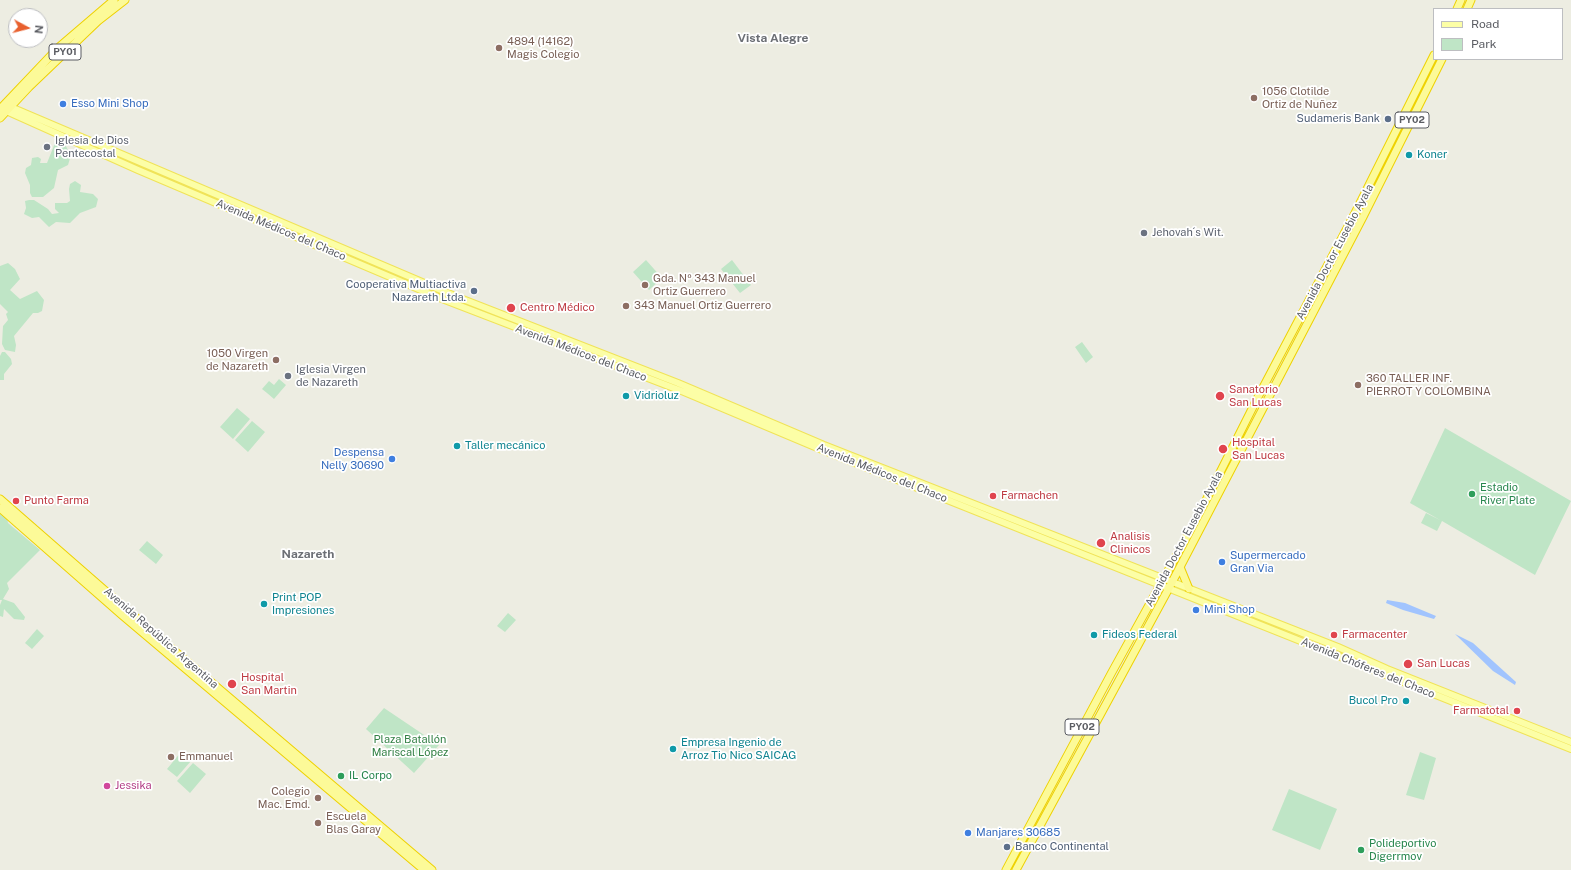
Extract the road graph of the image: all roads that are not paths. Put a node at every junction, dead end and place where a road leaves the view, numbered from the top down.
1 (114, 0) edge
2 (125, 0) edge
3 (1433, 57) edge
4 (1442, 60) edge
5 (4, 108) edge
6 (0, 118) edge
7 (0, 499) edge
8 (0, 508) edge
9 (1180, 567) junction
10 (1167, 584) junction
11 (1189, 588) junction
12 (1083, 725) junction
13 (1092, 731) junction
14 (1571, 742) edge
15 (1571, 749) edge
16 (424, 870) edge
17 (432, 870) edge
18 (1006, 870) edge
19 (1016, 870) edge

1 - 5 highway, PY01
2 - 5 highway, PY01
3 - 10 highway, Avenida Doctor Eusebio Ayala / PY02
4 - 9 highway, Avenida Doctor Eusebio Ayala / PY02
5 - 6 highway, PY01
5 - 10 main road, Avenida Médicos del Chaco
7 - 17 highway, Avenida República Argentina
8 - 16 highway, Avenida República Argentina
9 - 10 highway, Avenida Doctor Eusebio Ayala / PY02
9 - 11 highway
10 - 11 main road, Avenida Chóferes del Chaco
10 - 12 highway, Avenida Doctor Eusebio Ayala / PY02
10 - 13 highway, Avenida Doctor Eusebio Ayala / PY02
10 - 15 main road, Avenida Chóferes del Chaco
11 - 14 main road, Avenida Chóferes del Chaco
12 - 13 highway
12 - 18 highway, Avenida Doctor Eusebio Ayala / PY02
13 - 19 highway, Avenida Doctor Eusebio Ayala / PY02

